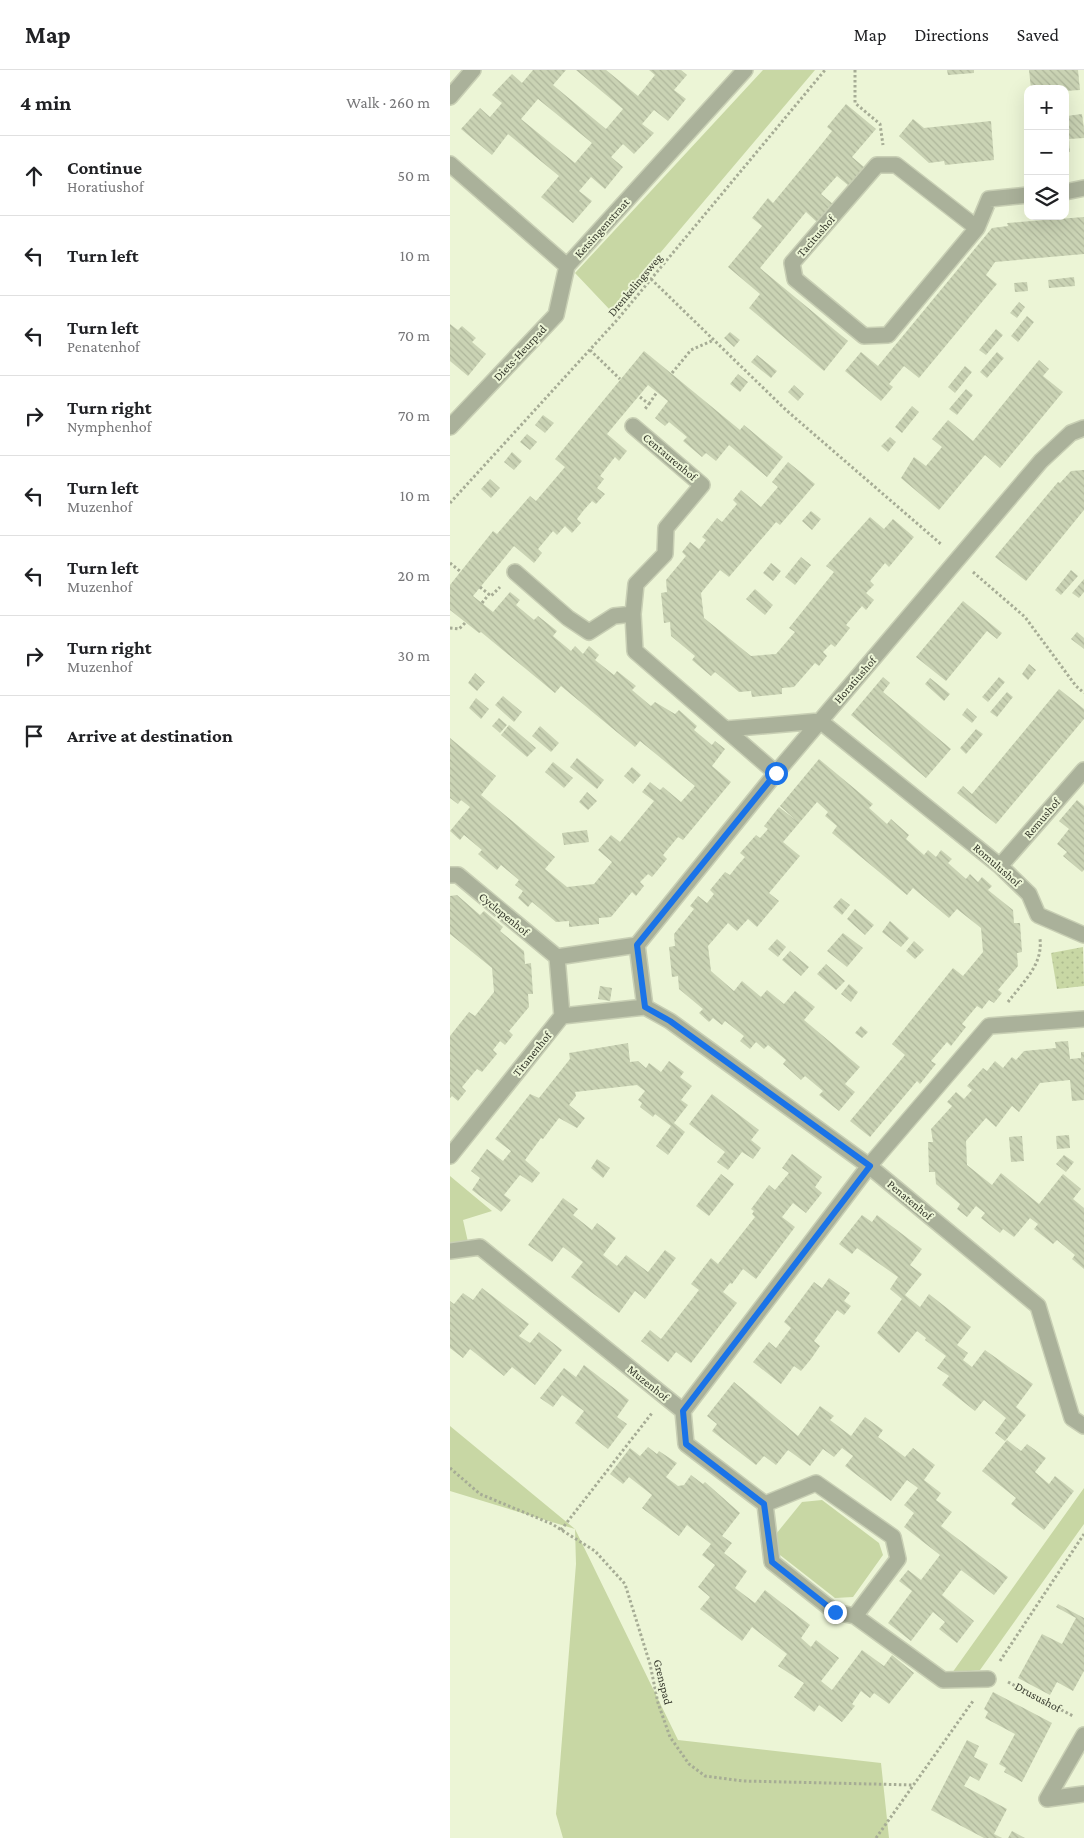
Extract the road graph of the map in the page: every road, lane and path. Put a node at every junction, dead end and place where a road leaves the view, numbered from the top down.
1 (473, 70) edge
2 (825, 70) edge
3 (854, 70) edge
4 (740, 72) edge
5 (450, 97) edge
6 (450, 164) edge
7 (887, 165) junction
8 (1084, 188) edge
9 (1069, 191) edge
10 (1024, 195) edge
11 (977, 228) junction
12 (567, 266) junction
13 (651, 279) junction
14 (714, 340) junction
15 (590, 350) junction
16 (672, 373) dead end
17 (620, 379) dead end
18 (657, 392) dead end
19 (649, 404) dead end
20 (633, 426) dead end
21 (450, 427) edge
22 (1084, 428) edge
23 (450, 503) edge
24 (958, 558) junction
25 (450, 563) edge
26 (461, 572) dead end
27 (515, 572) dead end
28 (489, 594) dead end
29 (482, 603) dead end
30 (633, 614) junction
31 (466, 622) dead end
32 (450, 628) edge
33 (1084, 693) edge
34 (820, 721) junction
35 (726, 729) junction
36 (1084, 770) edge
37 (776, 773) junction
38 (1000, 866) junction
39 (450, 875) edge
40 (1038, 915) junction
41 (1084, 935) edge
42 (637, 945) junction
43 (557, 957) junction
44 (645, 1007) junction
45 (562, 1016) junction
46 (1084, 1019) edge
47 (989, 1026) junction
48 (450, 1156) edge
49 (870, 1166) junction
50 (450, 1252) edge
51 (665, 1396) junction
52 (683, 1411) junction
53 (1084, 1426) edge
54 (450, 1468) edge
55 (764, 1504) junction
56 (561, 1530) junction
57 (855, 1616) junction
58 (994, 1678) joint
59 (1076, 1717) dead end
60 (1084, 1736) edge
61 (1084, 1794) edge
62 (876, 1838) edge

1 - 5 street
2 - 13 path, Drenkelingsweg
3 - 7 path
4 - 12 street, Ketsingenstraat
6 - 12 street, Ketsingenstraat
7 - 11 street
7 - 11 street, Tacitushof
8 - 9 street
10 - 11 street, Tacitushof
12 - 21 street, Diets-Heurpad
13 - 14 path
13 - 15 path, Drenkelingsweg
14 - 16 path
14 - 24 path
15 - 17 path
15 - 23 path, Drenkelingsweg
18 - 19 path
20 - 30 street, Centaurenhof
22 - 24 street, Horatiushof
24 - 33 path
24 - 34 street, Horatiushof
25 - 26 path
27 - 30 street
28 - 29 path
30 - 35 street, Centaurenhof
31 - 32 path
34 - 35 street
34 - 37 street, Horatiushof
34 - 38 street, Romulushof
35 - 37 street, Centaurenhof
36 - 38 street, Remushof
37 - 42 street, Horatiushof
38 - 40 street, Romulushof
39 - 43 street, Cyclopenhof
40 - 41 street
40 - 47 path
42 - 43 street
42 - 44 street
43 - 45 street
44 - 45 street
44 - 49 street, Penatenhof
45 - 48 street, Titanenhof
46 - 47 street
47 - 49 street
49 - 52 street
49 - 53 street, Penatenhof
50 - 51 street, Muzenhof
51 - 52 street, Muzenhof
51 - 56 path
52 - 55 street
54 - 56 path, Grenspad
55 - 57 street
55 - 57 street
56 - 62 path, Grenspad
57 - 58 street
58 - 59 path, Drusushof
60 - 61 street

